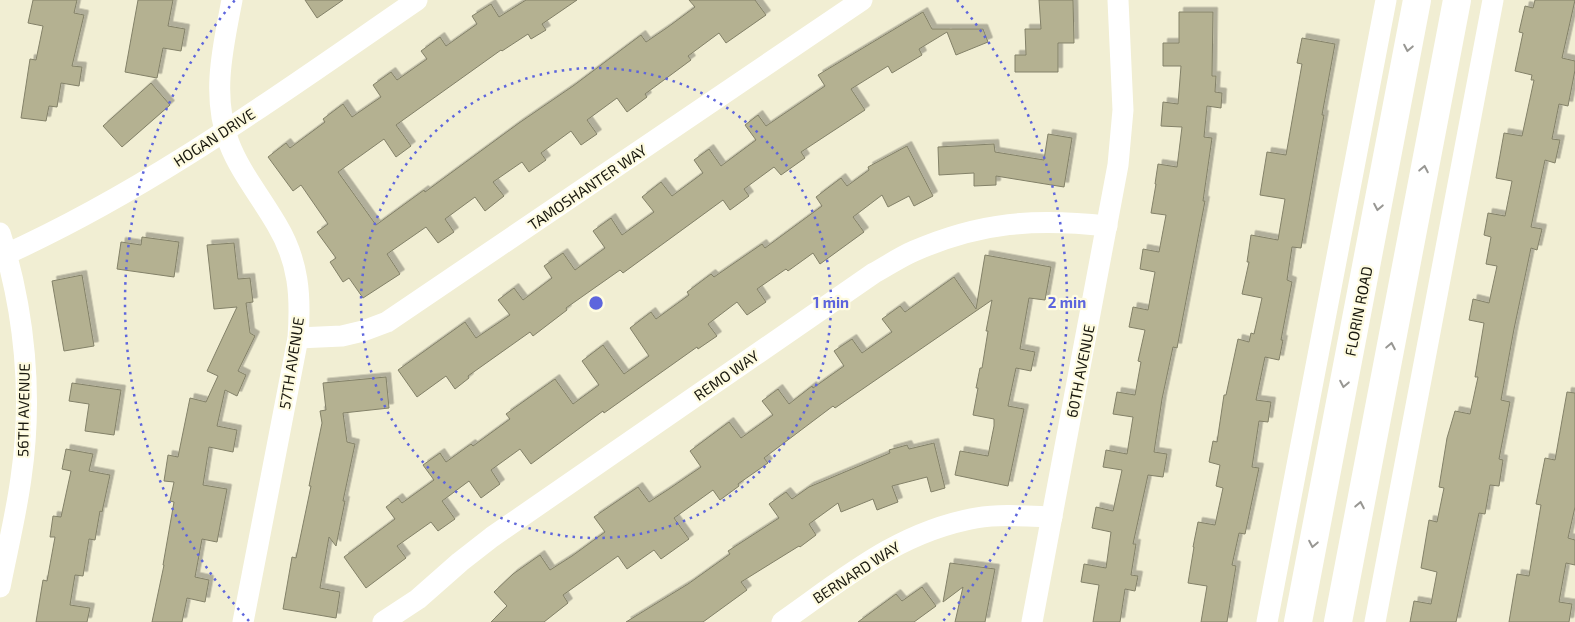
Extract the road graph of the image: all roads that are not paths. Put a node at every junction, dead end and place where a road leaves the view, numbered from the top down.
1 (232, 0) edge
2 (417, 0) edge
3 (862, 0) edge
4 (1118, 0) edge
5 (1386, 0) edge
6 (1417, 0) edge
7 (1457, 0) edge
8 (1493, 0) edge
9 (225, 132) junction
10 (1107, 226) junction
11 (0, 233) edge
12 (3, 255) edge
13 (298, 338) junction
14 (1052, 517) junction
15 (0, 587) edge
16 (243, 622) edge
17 (383, 622) edge
18 (782, 622) edge
19 (1032, 622) edge
20 (1268, 622) edge
21 (1298, 622) edge
22 (1338, 622) edge
23 (1375, 622) edge

1 - 9 street, 57TH AVENUE
2 - 9 street, HOGAN DRIVE
3 - 13 street, TAMOSHANTER WAY
4 - 10 street, 60TH AVENUE
5 - 20 street, FLORIN ROAD
6 -> 21 main road, FLORIN ROAD
22 -> 7 main road
8 - 23 street
9 - 12 street, HOGAN DRIVE
9 - 13 street, 57TH AVENUE
10 - 14 street, 60TH AVENUE
10 - 17 street, REMO WAY
11 - 12 street, 56TH AVENUE
12 - 15 street, 56TH AVENUE
13 - 16 street, 57TH AVENUE
14 - 18 street, BERNARD WAY
14 - 19 street, 60TH AVENUE

